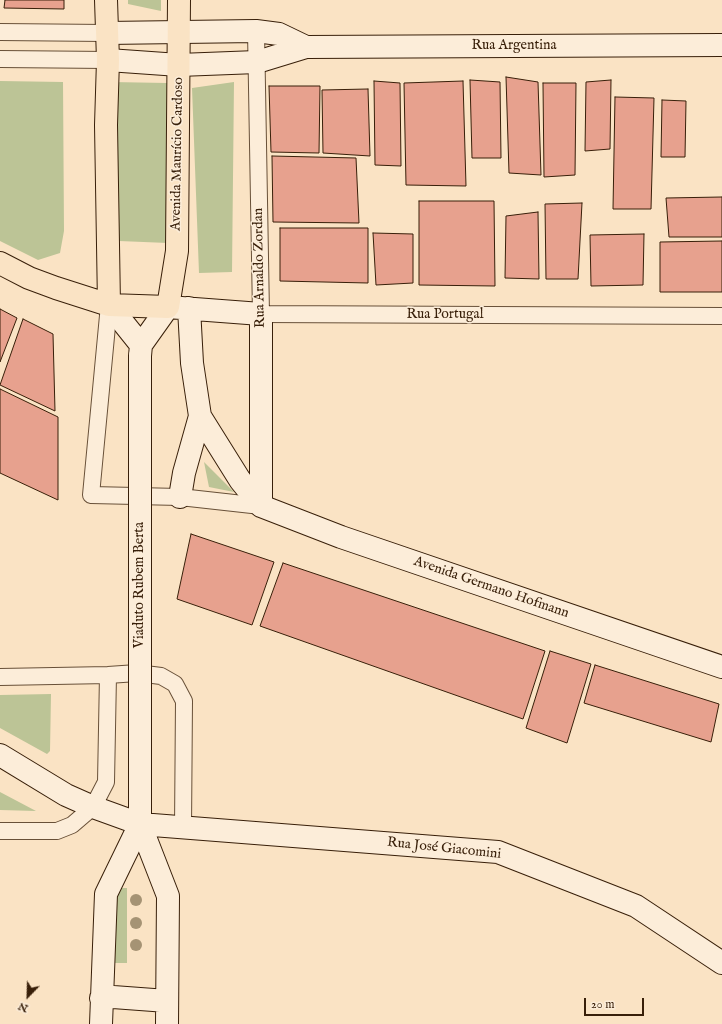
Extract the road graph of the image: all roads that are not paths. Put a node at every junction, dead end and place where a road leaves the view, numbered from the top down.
1 (106, 0) edge
2 (179, 0) edge
3 (180, 30) junction
4 (256, 31) junction
5 (0, 32) edge
6 (106, 33) junction
7 (722, 44) edge
8 (306, 47) junction
9 (0, 59) edge
10 (108, 60) junction
11 (256, 62) junction
12 (179, 65) junction
13 (0, 263) edge
14 (109, 305) junction
15 (168, 307) junction
16 (189, 308) junction
17 (261, 314) junction
18 (722, 316) edge
19 (141, 350) junction
20 (200, 416) junction
21 (180, 497) junction
22 (261, 506) junction
23 (722, 667) edge
24 (108, 675) junction
25 (0, 677) edge
26 (0, 755) edge
27 (93, 807) junction
28 (140, 824) junction
29 (183, 828) junction
30 (0, 831) edge
31 (722, 963) edge
32 (101, 998) junction
33 (167, 1001) junction
34 (101, 1024) edge
35 (167, 1024) edge

1 - 6 main road
2 - 3 main road, Avenida Maurício Cardoso
3 - 4 main road, Rua Argentina
3 - 6 main road, Rua Argentina
3 - 12 main road, Avenida Maurício Cardoso
4 - 8 main road, Rua Argentina
4 - 11 street, Rua Arnaldo Zordan
5 - 6 street
6 - 10 main road
7 - 8 main road, Rua Argentina
8 - 11 main road, Rua Argentina
9 - 10 street
10 - 12 main road, Rua Argentina
10 - 14 main road
11 - 12 main road, Rua Argentina
11 - 17 street, Rua Arnaldo Zordan
12 - 15 main road, Avenida Maurício Cardoso
13 - 14 main road
14 - 15 main road
14 - 19 main road
14 - 21 street
15 - 16 main road, Rua Portugal
15 - 19 main road
16 - 17 main road, Rua Portugal
16 - 20 main road
17 - 18 street, Rua Portugal
17 - 22 main road, Rua Arnaldo Zordan
19 - 28 main road, Viaduto Rubem Berta, bridge
20 - 21 main road
20 - 22 main road
21 - 22 street
22 - 23 main road, Avenida Germano Hofmann
24 - 25 street
24 - 27 street
24 - 29 street
26 - 27 main road, Rua José Giacomini
27 - 28 main road, Rua José Giacomini
27 - 30 street
28 - 29 main road, Rua José Giacomini
28 - 32 main road
28 - 33 main road
29 - 31 main road, Rua José Giacomini
32 - 33 main road
32 - 34 main road
33 - 35 main road

